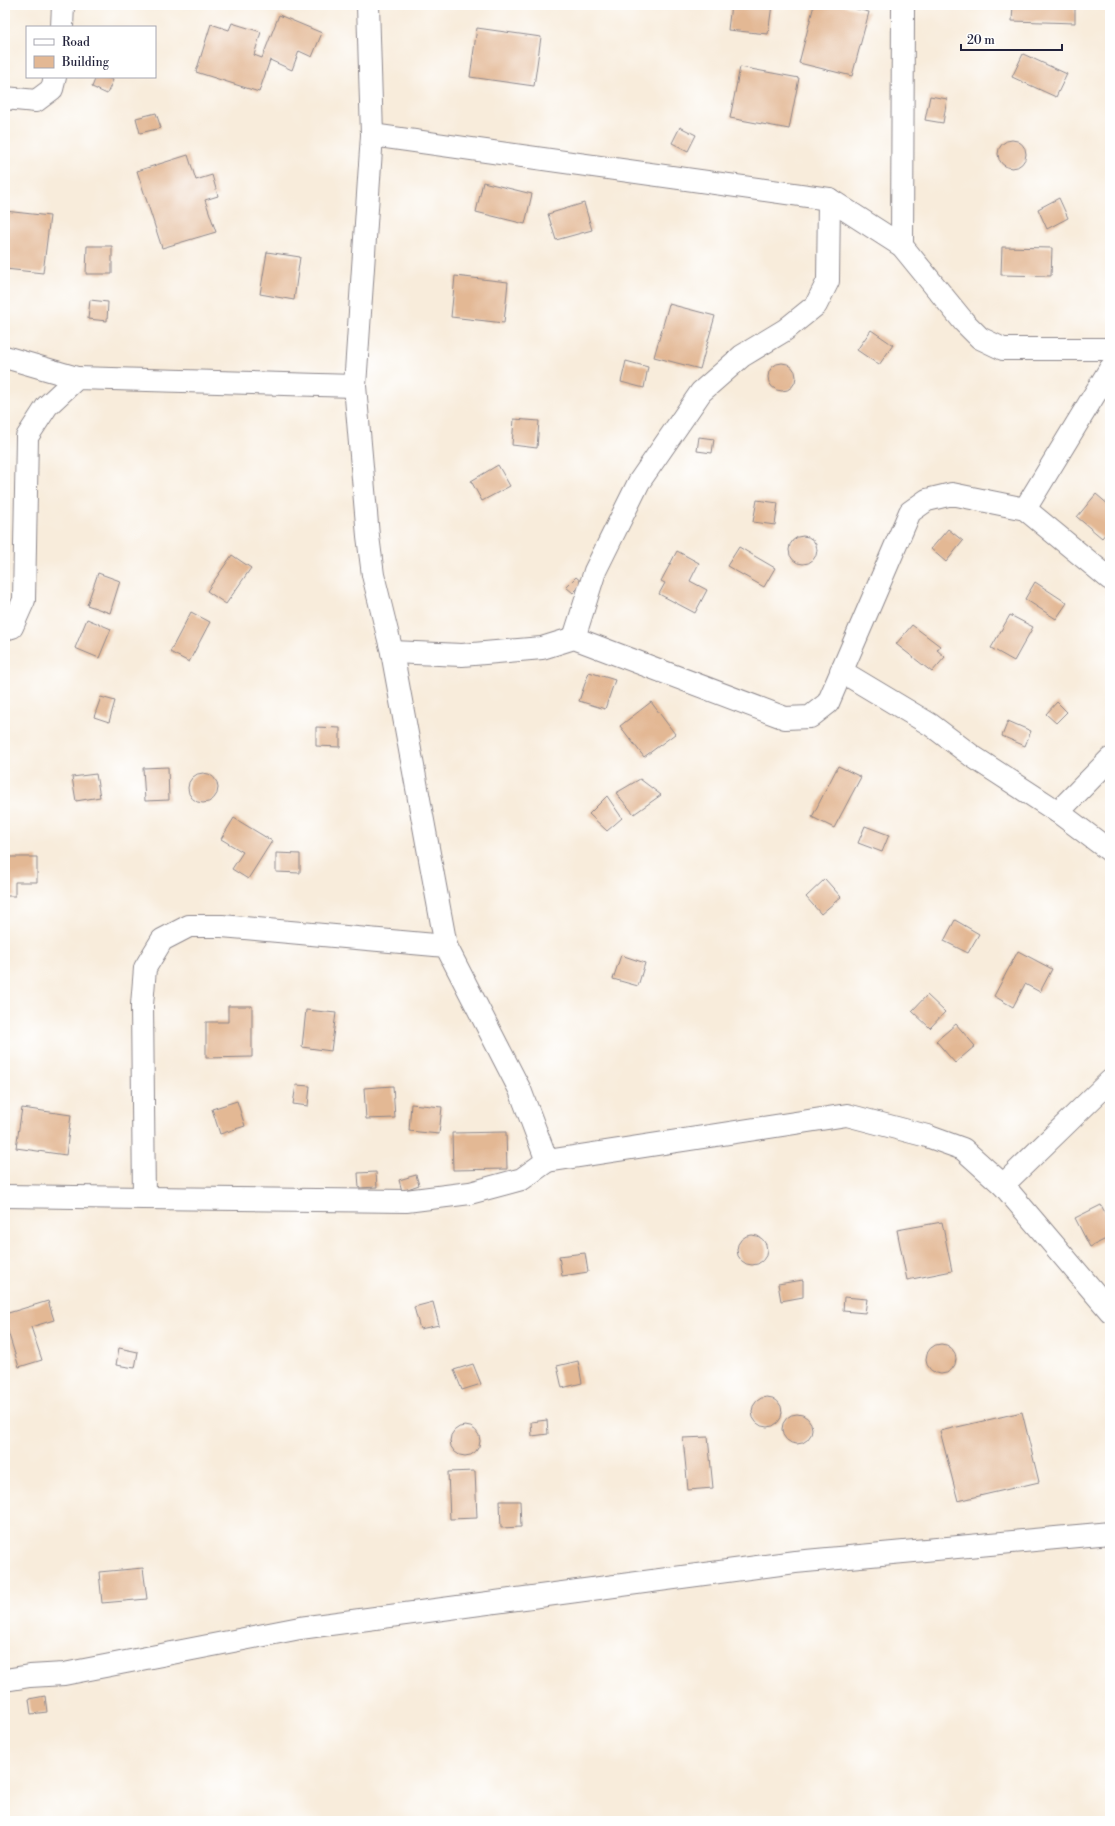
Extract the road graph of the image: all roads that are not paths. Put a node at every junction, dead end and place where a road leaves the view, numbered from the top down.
1 (63, 5) edge
2 (368, 5) edge
3 (903, 5) edge
4 (62, 26) edge
5 (55, 78) edge
6 (5, 98) edge
7 (372, 135) junction
8 (829, 199) junction
9 (902, 246) junction
10 (1110, 349) edge
11 (5, 357) edge
12 (1110, 369) edge
13 (77, 378) junction
14 (355, 386) junction
15 (1025, 509) junction
16 (1110, 579) edge
17 (5, 629) edge
18 (574, 638) junction
19 (392, 652) junction
20 (842, 671) junction
21 (1110, 760) edge
22 (1058, 812) junction
23 (1110, 851) edge
24 (446, 946) junction
25 (1110, 1081) edge
26 (547, 1161) junction
27 (1003, 1185) junction
28 (5, 1196) edge
29 (144, 1198) junction
30 (1110, 1311) edge
31 (1110, 1533) edge
32 (5, 1680) edge

1 - 4 street
2 - 7 street
3 - 9 street
5 - 6 street
7 - 8 street
7 - 14 street
8 - 9 street
8 - 18 street
9 - 10 street
11 - 13 street
12 - 15 street
13 - 14 street
13 - 17 street
14 - 19 street
15 - 16 street
15 - 20 street
18 - 19 street
18 - 20 street
19 - 24 street
20 - 22 street
21 - 22 street
22 - 23 street
24 - 26 street
24 - 29 street
25 - 27 street
26 - 27 street
26 - 29 street
27 - 30 street
28 - 29 street
31 - 32 street

